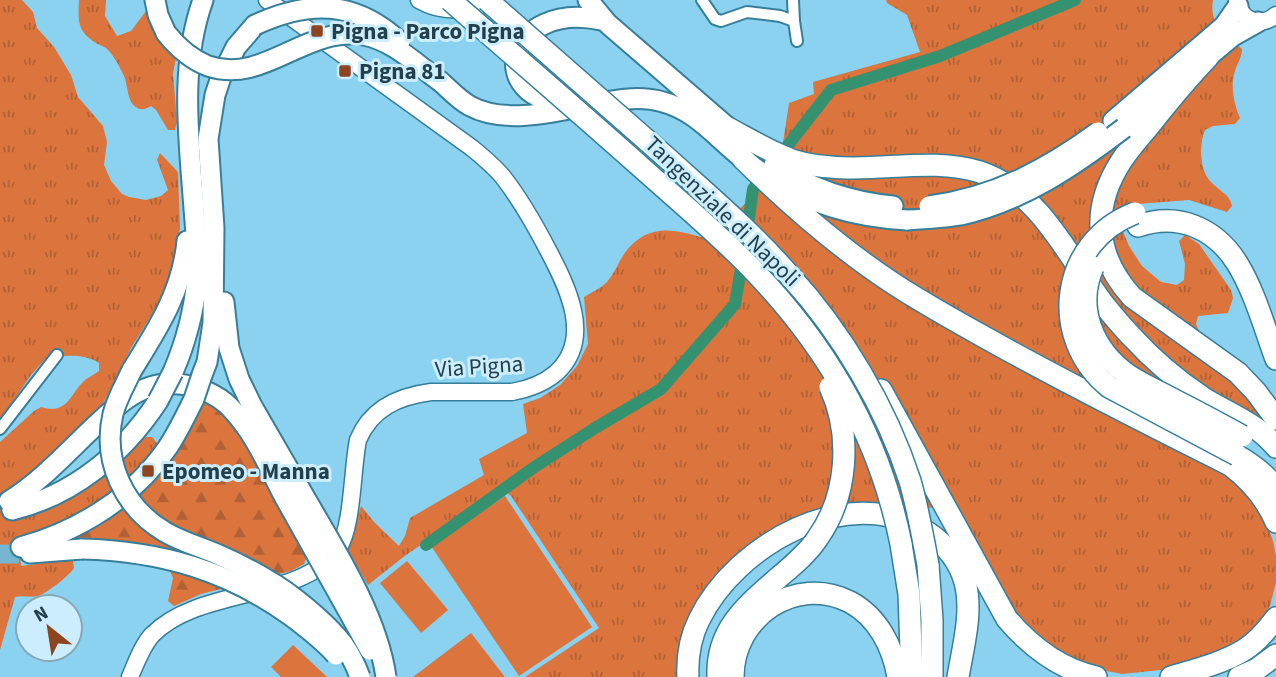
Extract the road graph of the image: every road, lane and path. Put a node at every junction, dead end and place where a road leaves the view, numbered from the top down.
1 (155, 0) edge
2 (203, 0) edge
3 (267, 0) edge
4 (419, 0) edge
5 (450, 0) edge
6 (487, 0) edge
7 (495, 0) edge
8 (702, 0) edge
9 (793, 0) edge
10 (1237, 3) edge
11 (580, 4) edge
12 (1270, 18) edge
13 (794, 22) junction
14 (797, 41) dead end
15 (1208, 57) junction
16 (441, 82) junction
17 (589, 105) junction
18 (728, 128) junction
19 (200, 157) junction
20 (743, 159) junction
21 (1137, 220) junction
22 (203, 222) junction
23 (773, 292) junction
24 (807, 295) junction
25 (1276, 325) edge
26 (57, 355) dead end
27 (1276, 359) edge
28 (1276, 419) edge
29 (0, 429) edge
30 (1239, 445) junction
31 (1276, 447) edge
32 (1276, 461) edge
33 (1276, 489) edge
34 (292, 493) junction
35 (1276, 522) edge
36 (1276, 618) edge
37 (1276, 655) edge
38 (1177, 675) edge
39 (130, 677) edge
40 (351, 677) edge
41 (360, 677) edge
42 (380, 677) edge
43 (386, 677) edge
44 (688, 677) edge
45 (718, 677) edge
46 (733, 677) edge
47 (898, 677) edge
48 (912, 677) edge
49 (932, 677) edge
50 (958, 677) edge
51 (1096, 677) edge
52 (1152, 677) edge
53 (1239, 677) edge

1 - 16 highway, bridge
2 - 19 highway
3 - 39 main road, Via Pigna
4 - 7 main road
5 - 23 highway, Tangenziale di Napoli, bridge
6 - 24 highway, Tangenziale di Napoli, bridge
8 - 13 street
9 - 13 street
10 - 12 main road
10 - 18 highway, bridge
11 - 17 highway, bridge
11 - 18 highway
12 - 15 highway
13 - 14 street
15 - 20 highway, bridge
15 - 28 highway
16 - 17 highway, bridge
16 - 19 highway, bridge
17 - 20 highway
18 - 30 highway, bridge
19 - 22 highway
19 - 22 highway
20 - 30 highway
21 - 25 highway
21 - 27 highway
21 - 30 highway, bridge
22 - 34 highway
22 - 34 highway, bridge
22 - 40 highway, bridge
22 - 41 highway, bridge
23 - 45 highway, bridge
23 - 48 highway, Tangenziale di Napoli, bridge
24 - 49 highway, Tangenziale di Napoli, bridge
24 - 51 highway, bridge
26 - 29 street
30 - 31 highway
30 - 32 highway
30 - 33 highway
30 - 35 highway
34 - 42 highway, bridge
34 - 43 highway, bridge
36 - 38 highway
37 - 53 highway
38 - 52 highway
44 - 50 highway
46 - 47 highway

